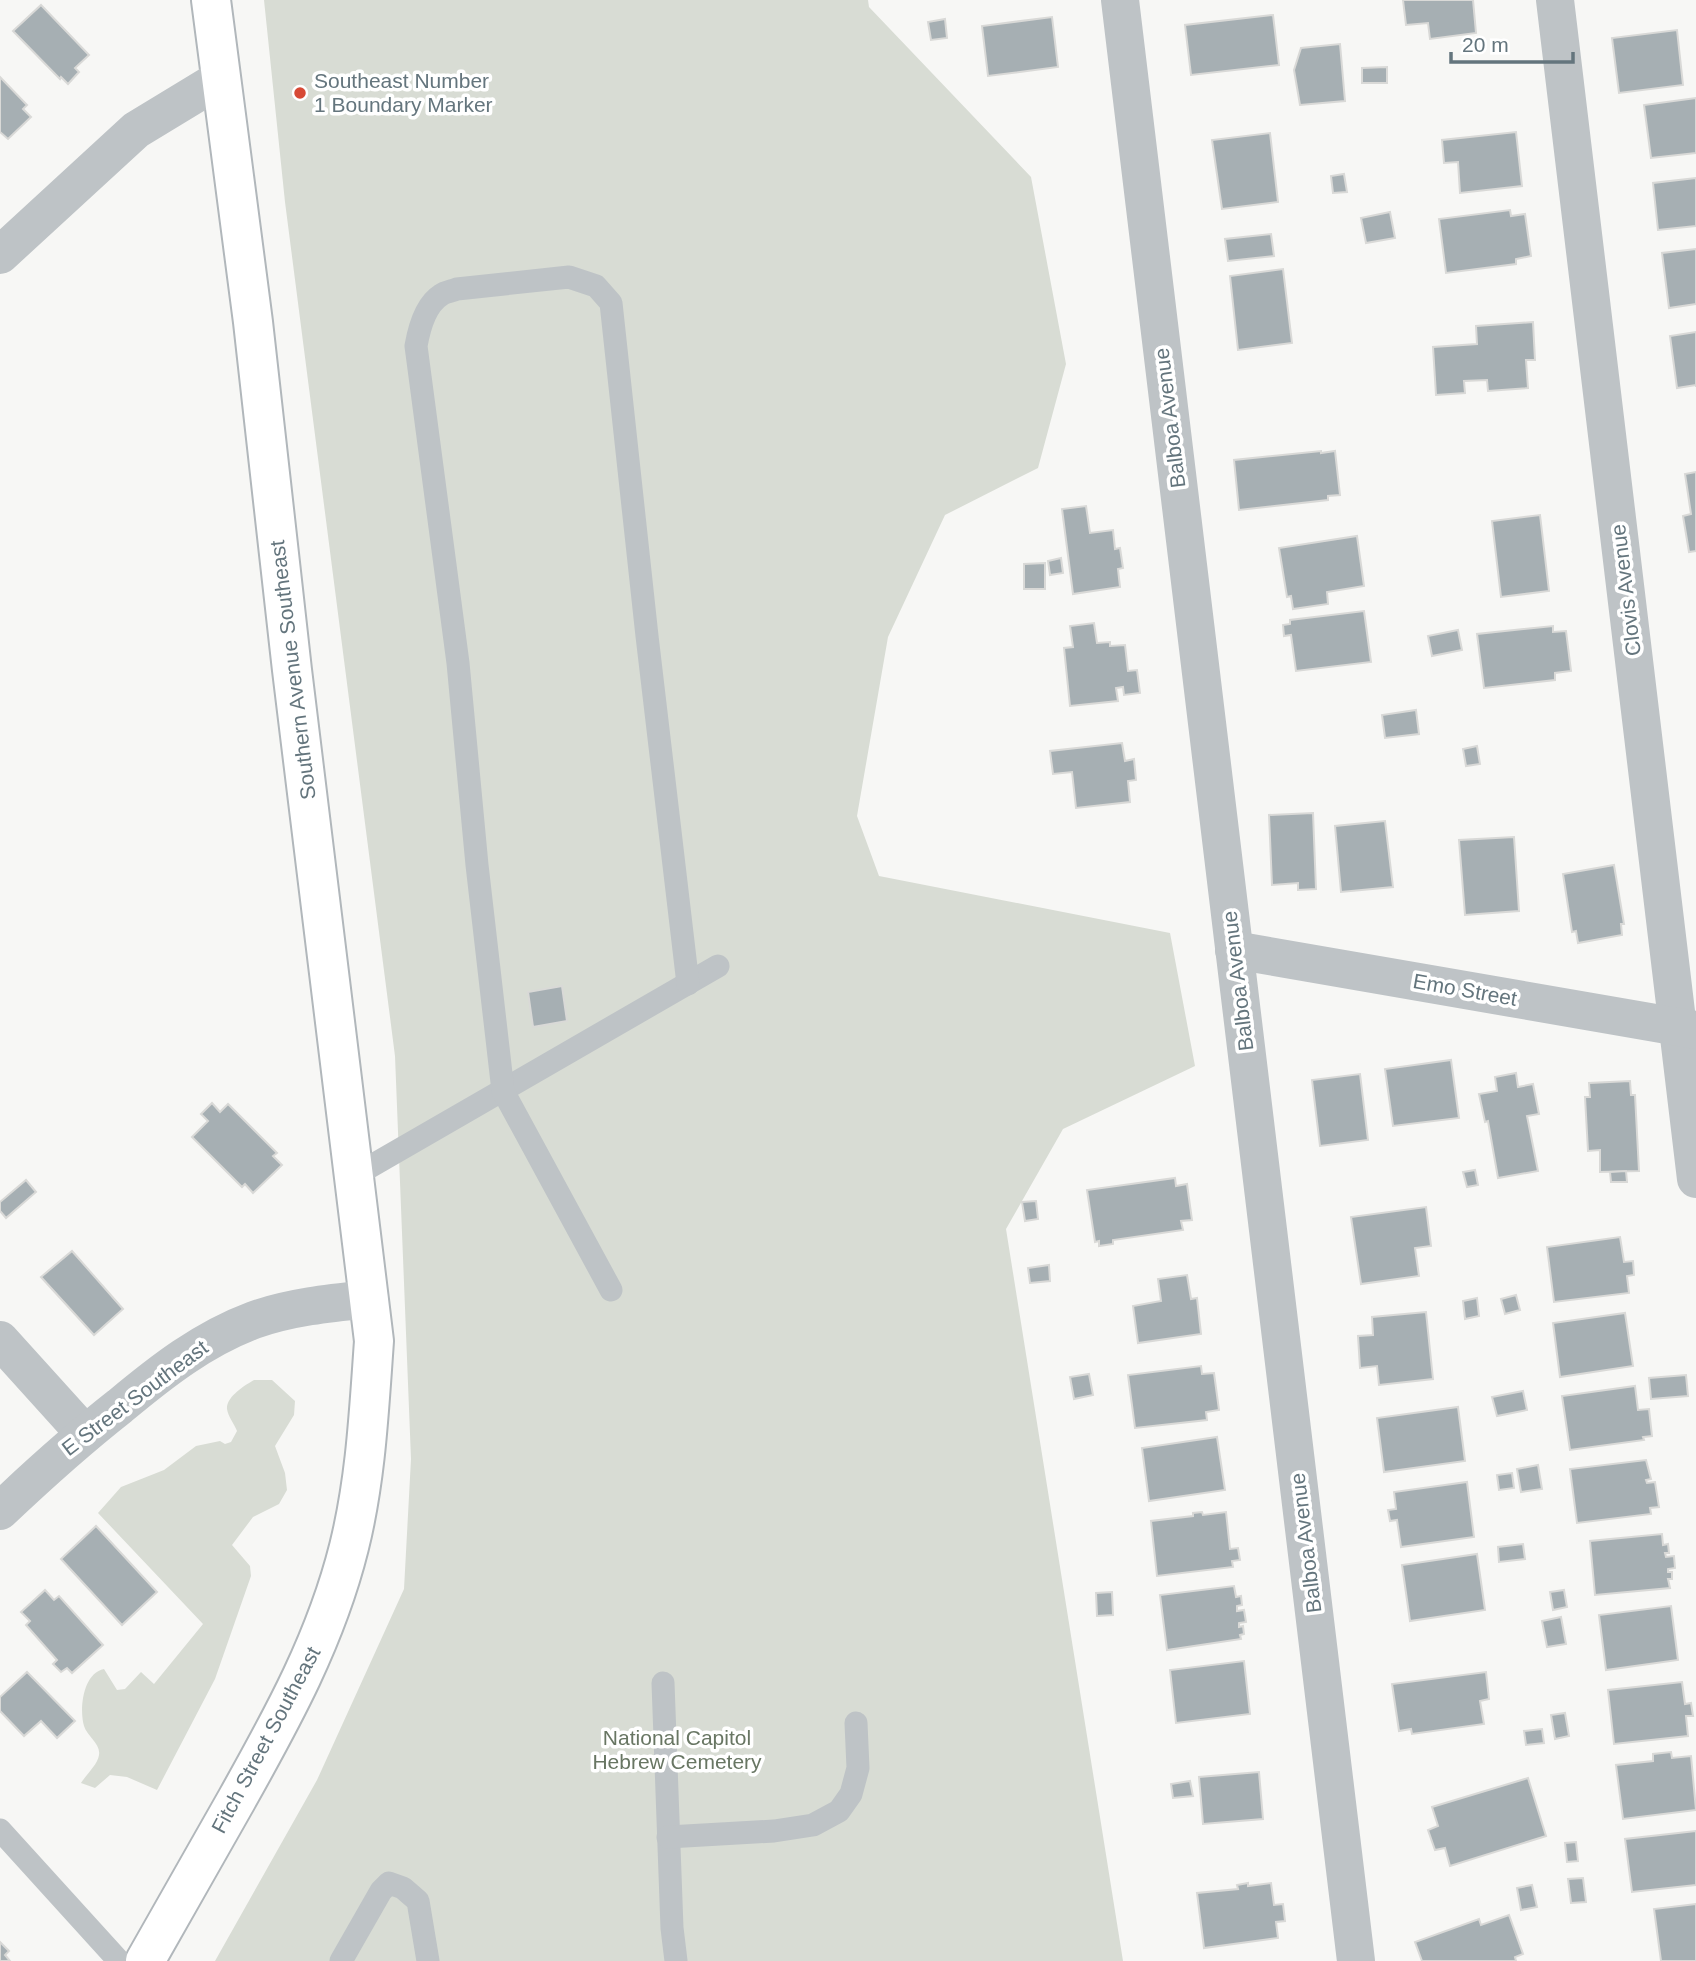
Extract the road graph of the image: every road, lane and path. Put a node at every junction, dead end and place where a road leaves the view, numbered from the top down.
1 (211, 0) edge
2 (1120, 0) edge
3 (1555, 0) edge
4 (220, 79) junction
5 (0, 255) edge
6 (1234, 950) junction
7 (719, 966) dead end
8 (688, 984) junction
9 (1687, 1028) edge
10 (503, 1091) junction
11 (354, 1176) junction
12 (1696, 1180) edge
13 (611, 1290) dead end
14 (369, 1299) junction
15 (0, 1340) edge
16 (374, 1340) joint
17 (85, 1434) junction
18 (0, 1511) edge
19 (663, 1683) dead end
20 (856, 1723) dead end
21 (0, 1830) edge
22 (668, 1837) junction
23 (119, 1961) edge
24 (145, 1961) edge
25 (341, 1961) edge
26 (428, 1961) edge
27 (676, 1961) edge
28 (1356, 1961) edge

1 - 4 main road, Southern Avenue Southeast
2 - 6 street, Balboa Avenue
3 - 9 street, Clovis Avenue
4 - 5 street
4 - 11 main road, Southern Avenue Southeast
6 - 9 street, Emo Street
6 - 28 street, Balboa Avenue
7 - 8 lane
8 - 10 lane
8 - 10 lane
9 - 12 street, Clovis Avenue
10 - 11 lane
10 - 13 lane
11 - 14 main road, Southern Avenue Southeast
14 - 16 main road, Southern Avenue Southeast
14 - 17 street, E Street Southeast
15 - 17 street
16 - 24 main road, Fitch Street Southeast
17 - 18 street, E Street Southeast
19 - 22 lane
20 - 22 lane
21 - 23 lane
22 - 27 lane
25 - 26 lane

